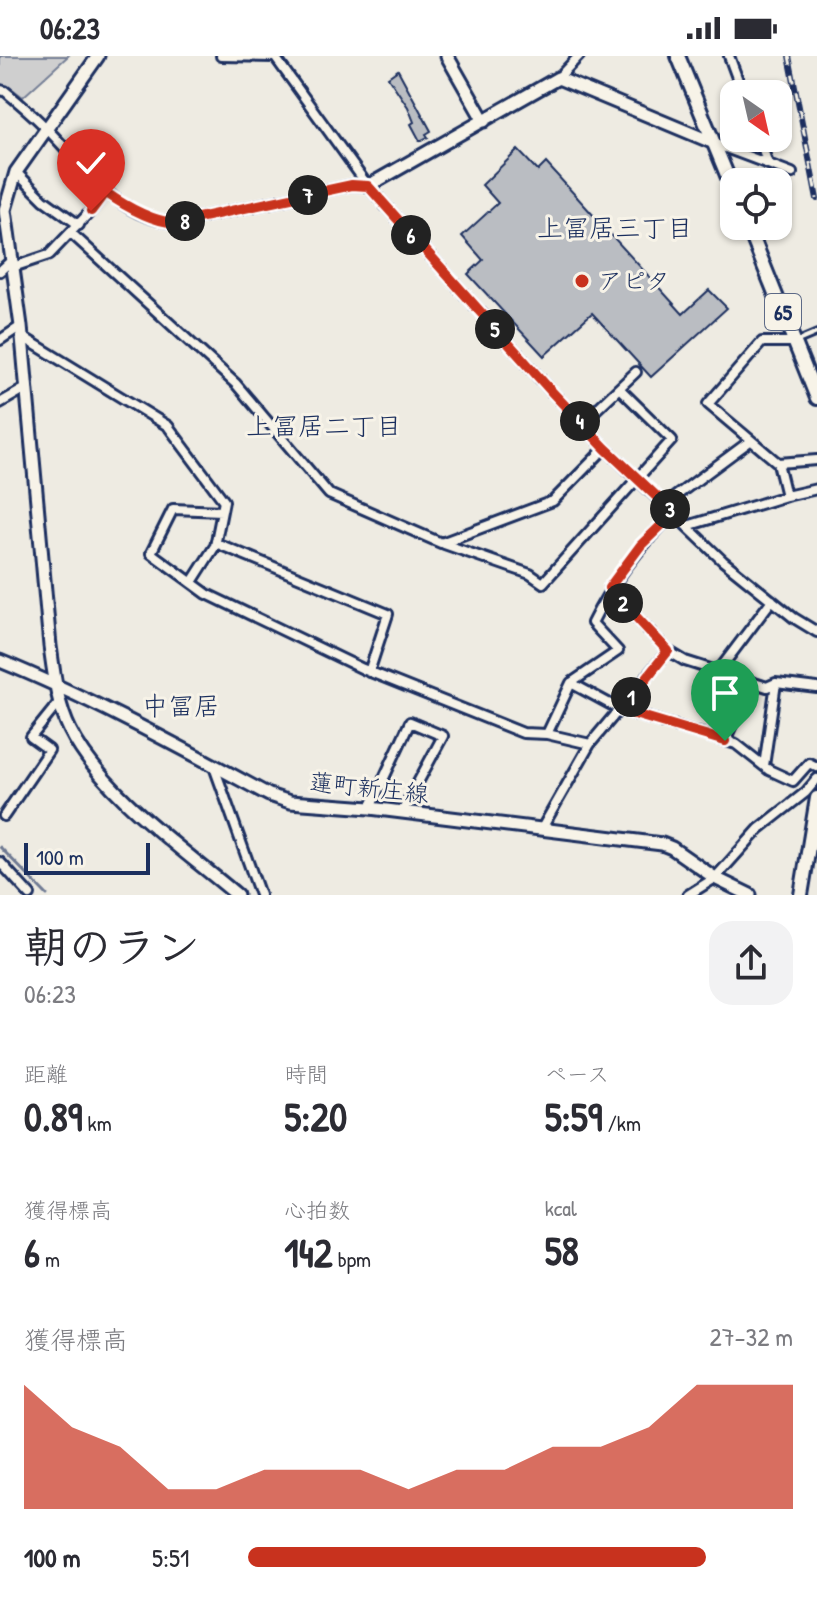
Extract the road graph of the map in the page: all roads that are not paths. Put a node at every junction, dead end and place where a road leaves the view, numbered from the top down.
1 (98, 56) edge
2 (221, 56) edge
3 (447, 56) edge
4 (578, 56) edge
5 (678, 56) edge
6 (729, 56) edge
7 (558, 78) junction
8 (738, 80) edge
9 (0, 90) edge
10 (484, 121) junction
11 (47, 128) junction
12 (714, 143) junction
13 (764, 152) edge
14 (768, 164) junction
15 (724, 168) edge
16 (779, 168) edge
17 (16, 172) junction
18 (368, 186) junction
19 (105, 192) junction
20 (2, 208) edge
21 (79, 225) junction
22 (71, 233) junction
23 (754, 240) edge
24 (13, 264) junction
25 (0, 271) edge
26 (22, 332) junction
27 (817, 333) edge
28 (0, 340) edge
29 (795, 342) junction
30 (636, 372) dead end
31 (26, 388) junction
32 (619, 388) junction
33 (817, 398) edge
34 (0, 403) edge
35 (582, 423) junction
36 (750, 441) junction
37 (605, 448) junction
38 (817, 460) edge
39 (778, 463) junction
40 (636, 477) junction
41 (817, 489) edge
42 (786, 496) junction
43 (665, 504) junction
44 (222, 511) junction
45 (674, 513) junction
46 (687, 526) junction
47 (216, 543) junction
48 (444, 544) junction
49 (192, 582) junction
50 (609, 588) junction
51 (772, 600) junction
52 (817, 632) edge
53 (668, 651) junction
54 (0, 661) edge
55 (369, 672) junction
56 (717, 673) junction
57 (751, 682) junction
58 (571, 683) junction
59 (776, 683) junction
60 (56, 684) junction
61 (817, 688) edge
62 (60, 701) junction
63 (621, 710) junction
64 (547, 734) junction
65 (725, 741) junction
66 (590, 744) junction
67 (212, 763) junction
68 (764, 766) junction
69 (817, 767) edge
70 (817, 779) edge
71 (817, 798) edge
72 (370, 808) junction
73 (402, 812) junction
74 (4, 816) dead end
75 (541, 830) junction
76 (0, 862) edge
77 (715, 878) junction
78 (30, 895) edge
79 (237, 895) edge
80 (260, 895) edge
81 (688, 895) edge
82 (750, 895) edge
83 (801, 895) edge

1 - 11 street
2 - 18 street
3 - 10 street
4 - 7 street
5 - 12 main road
6 - 8 street
7 - 10 street
7 - 12 street
9 - 11 street
10 - 18 street
11 - 17 street
11 - 19 street
12 - 14 street
12 - 15 main road
13 - 14 street
14 - 16 street
17 - 20 street
17 - 21 street
18 - 19 street
18 - 35 street
19 - 21 street
20 - 24 street
21 - 22 street
22 - 24 street
22 - 48 street
23 - 29 main road, 65
24 - 25 street
24 - 26 street
26 - 28 street
26 - 31 street
26 - 44 street
27 - 29 lane
29 - 33 main road, 65
29 - 36 street
30 - 32 street
31 - 34 street
31 - 60 street
32 - 35 street
32 - 40 street
35 - 37 street
36 - 39 street
36 - 43 street
37 - 40 street
37 - 48 street
38 - 39 street
39 - 42 street
40 - 43 street
40 - 48 street
41 - 42 street
42 - 46 street
43 - 45 street
44 - 47 street
44 - 49 street
45 - 46 street
45 - 50 street
46 - 51 street
47 - 49 street
47 - 55 street
49 - 55 street
50 - 53 street
50 - 58 street
51 - 52 street
51 - 56 street
53 - 56 street
53 - 63 street
54 - 60 street, 蓮町新庄線
55 - 64 street
56 - 57 street
57 - 59 street
57 - 65 street
58 - 63 street
58 - 64 street
59 - 61 street
59 - 68 street
60 - 62 street
60 - 67 street, 蓮町新庄線
62 - 74 street
62 - 79 street
63 - 65 street
63 - 66 street
64 - 66 street
65 - 68 street
66 - 75 street
67 - 72 street, 蓮町新庄線
67 - 80 street
68 - 69 street
70 - 77 street
71 - 83 main road
72 - 73 street, 蓮町新庄線
72 - 73 street
73 - 75 street, 蓮町新庄線
75 - 77 street, 蓮町新庄線
76 - 78 street
77 - 81 street
77 - 82 street, 蓮町新庄線

